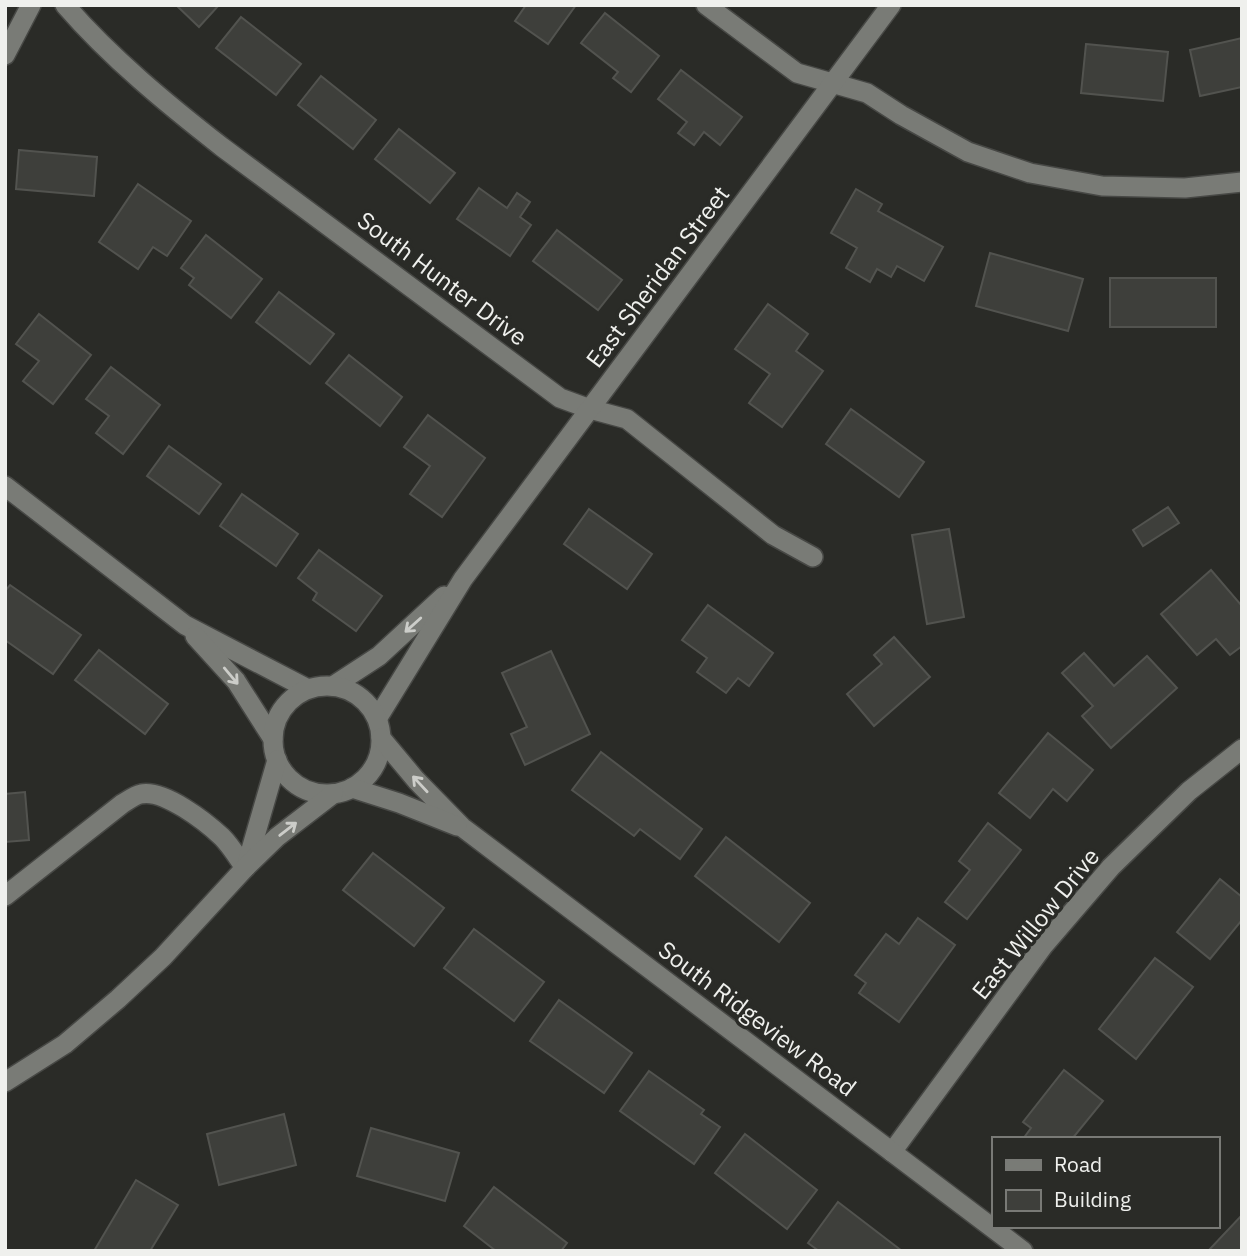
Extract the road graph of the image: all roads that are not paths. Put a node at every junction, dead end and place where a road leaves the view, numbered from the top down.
1 (32, 5) edge
2 (65, 5) edge
3 (706, 5) edge
4 (891, 5) edge
5 (5, 55) edge
6 (833, 83) junction
7 (1242, 182) edge
8 (590, 409) junction
9 (5, 486) edge
10 (813, 557) dead end
11 (463, 579) junction
12 (185, 625) junction
13 (333, 686) junction
14 (308, 689) junction
15 (379, 729) junction
16 (273, 738) junction
17 (1242, 749) edge
18 (277, 760) junction
19 (352, 788) junction
20 (333, 794) junction
21 (462, 827) junction
22 (245, 868) junction
23 (5, 896) edge
24 (5, 1082) edge
25 (892, 1152) junction
26 (992, 1228) edge
27 (993, 1228) edge
28 (1023, 1251) edge

1 - 5 street
2 - 8 street, South Hunter Drive
3 - 6 street
4 - 6 street, East Sheridan Street
6 - 7 street
6 - 8 street, East Sheridan Street
8 - 10 street, South Hunter Drive
8 - 11 street, East Sheridan Street
9 - 12 street
11 -> 13 street, East Sheridan Street
11 - 15 street, East Sheridan Street
12 - 14 street
12 -> 16 street
13 - 14 street
13 - 15 street
14 - 16 street
15 - 19 street
21 -> 15 street, South Ridgeview Road
16 - 18 street
17 - 25 street, East Willow Drive
18 - 20 street
18 - 22 street
19 - 20 street
19 - 21 street, South Ridgeview Road
22 -> 20 street
21 - 25 street, South Ridgeview Road
22 - 23 street
22 - 24 street
25 - 26 street, South Ridgeview Road
27 - 28 street, South Ridgeview Road

